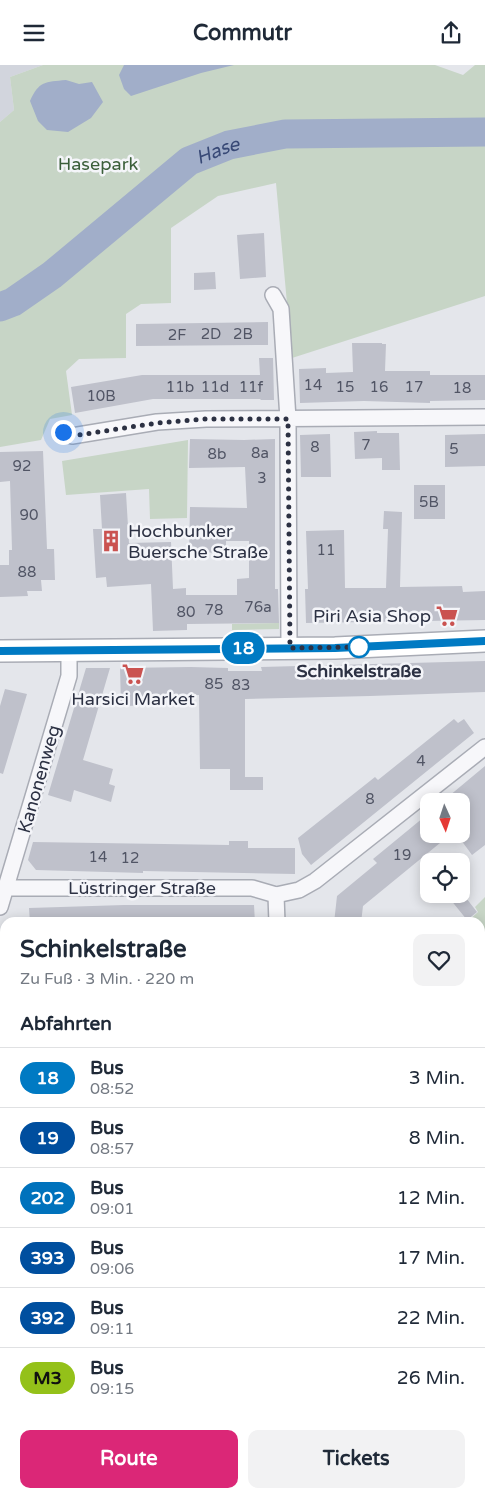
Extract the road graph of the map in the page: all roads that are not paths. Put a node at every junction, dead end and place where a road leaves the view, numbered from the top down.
1 (273, 295) dead end
2 (485, 417) edge
3 (288, 419) junction
4 (63, 432) dead end
5 (485, 641) edge
6 (290, 648) junction
7 (70, 650) junction
8 (0, 651) edge
9 (485, 747) edge
10 (6, 888) junction
11 (276, 895) junction
12 (0, 907) edge
13 (278, 917) edge

1 - 3 street
2 - 3 street
3 - 4 street
3 - 6 street
5 - 6 main road
6 - 7 main road
7 - 8 main road
7 - 10 street, Kanonenweg
9 - 11 street
10 - 11 street, Lüstringer Straße
10 - 12 street, Kanonenweg
11 - 13 street

